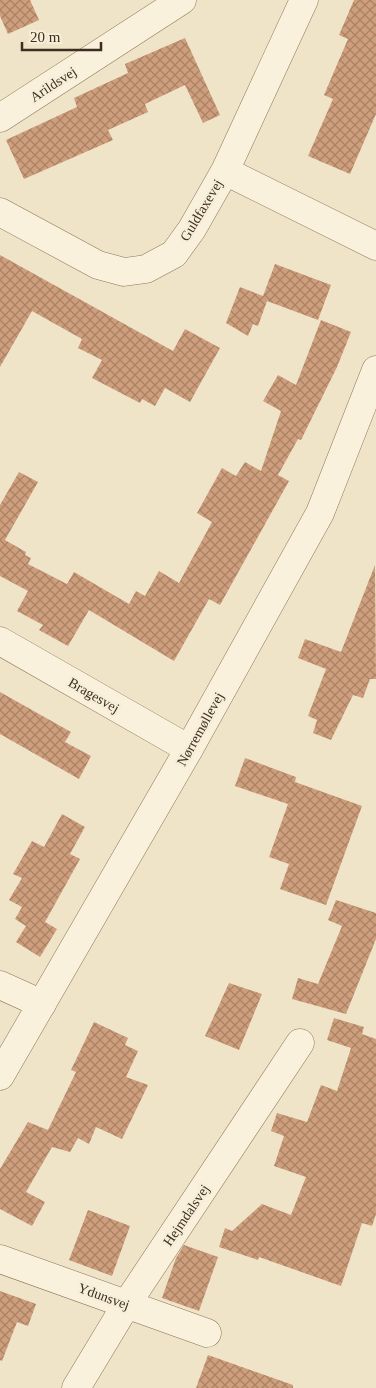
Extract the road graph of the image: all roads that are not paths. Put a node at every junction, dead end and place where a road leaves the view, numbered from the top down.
1 (182, 0) edge
2 (299, 1) edge
3 (0, 118) edge
4 (225, 171) junction
5 (0, 212) edge
6 (376, 246) edge
7 (376, 370) edge
8 (0, 641) edge
9 (189, 748) junction
10 (0, 985) edge
11 (42, 1004) junction
12 (300, 1043) dead end
13 (0, 1076) edge
14 (0, 1259) edge
15 (126, 1304) junction
16 (207, 1334) dead end
17 (76, 1388) edge

1 - 3 street, Arildsvej
2 - 4 street
4 - 5 street, Guldfaxevej
4 - 6 street, Guldfaxevej
7 - 9 street, Nørremøllevej
8 - 9 street, Bragesvej
9 - 11 street, Nørremøllevej
10 - 11 street
11 - 13 street, Nørremøllevej
12 - 15 street, Hejmdalsvej
14 - 15 street, Ydunsvej
15 - 16 street, Ydunsvej
15 - 17 street, Hejmdalsvej

